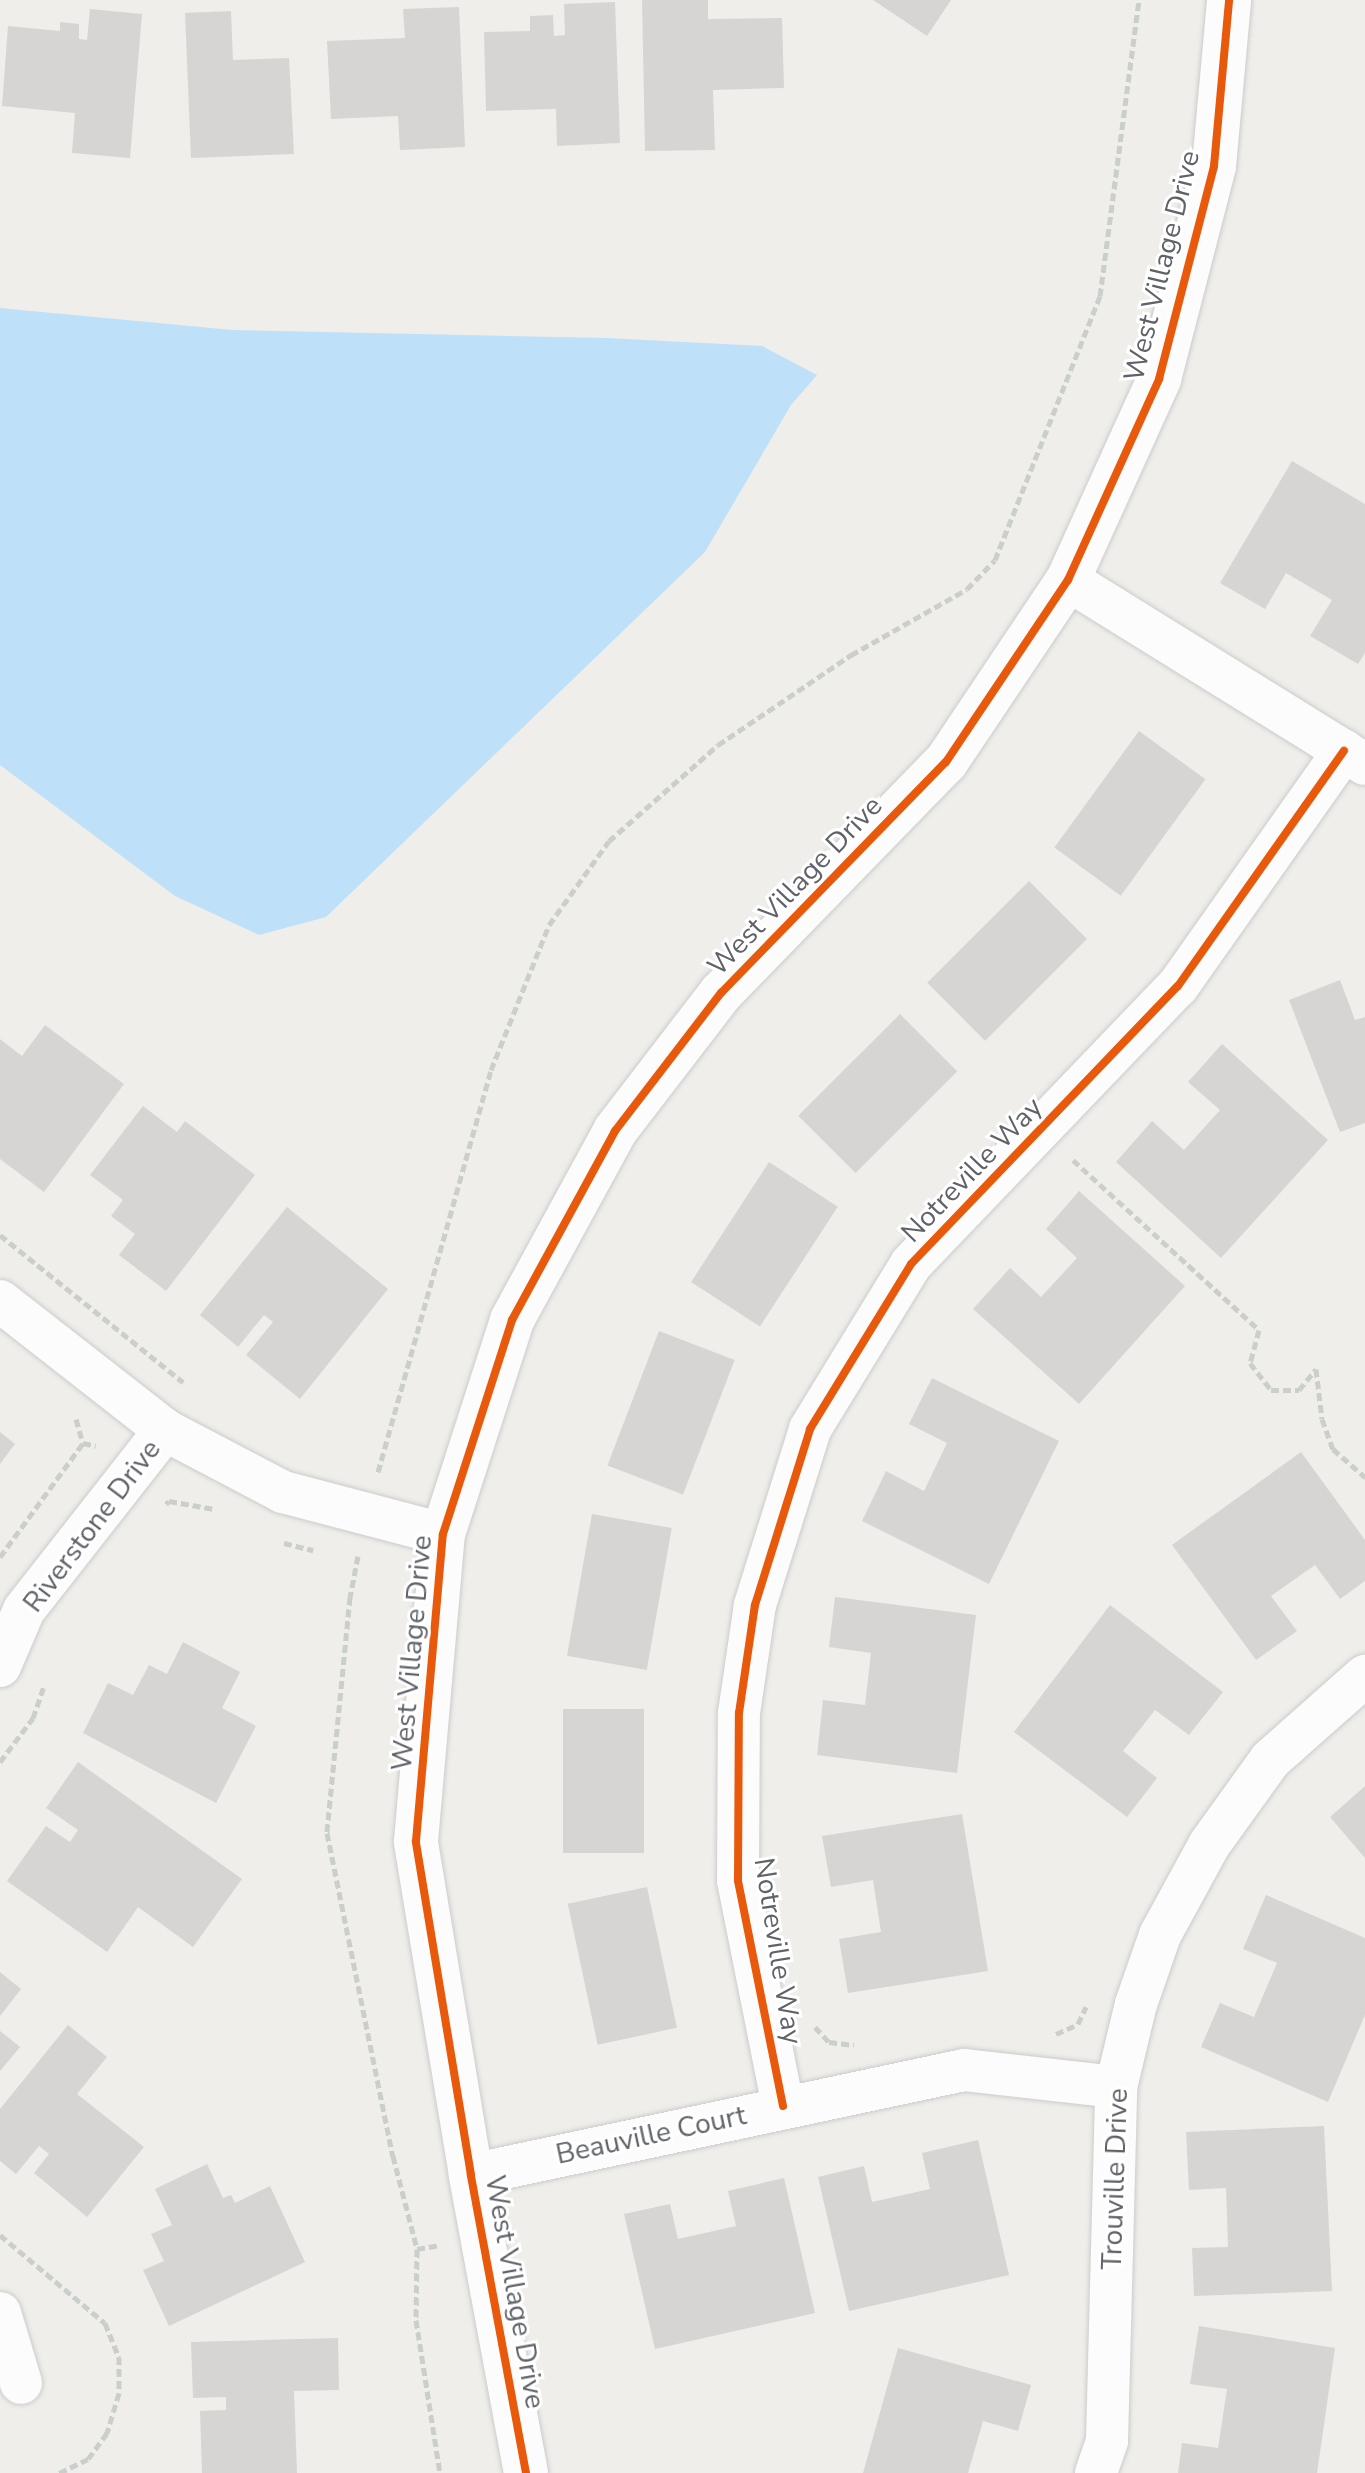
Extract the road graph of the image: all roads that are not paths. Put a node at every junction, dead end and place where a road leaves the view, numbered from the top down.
1 (1229, 0) edge
2 (1068, 580) junction
3 (1354, 758) edge
4 (0, 1301) edge
5 (165, 1430) junction
6 (443, 1534) junction
7 (0, 1666) edge
8 (1365, 1676) edge
9 (1116, 2087) junction
10 (783, 2106) junction
11 (471, 2175) junction
12 (0, 2313) edge
13 (21, 2383) dead end
14 (526, 2473) edge
15 (1096, 2473) edge

1 - 2 street, West Village Drive
2 - 3 street, Notreville Way
2 - 6 street, West Village Drive
3 - 10 street, Notreville Way
4 - 5 street
5 - 6 street
5 - 7 street, Riverstone Drive
6 - 11 street, West Village Drive
8 - 9 street, Trouville Drive
9 - 10 street, Beauville Court
9 - 15 street, Trouville Drive
10 - 11 street, Beauville Court
11 - 14 street, West Village Drive
12 - 13 street

